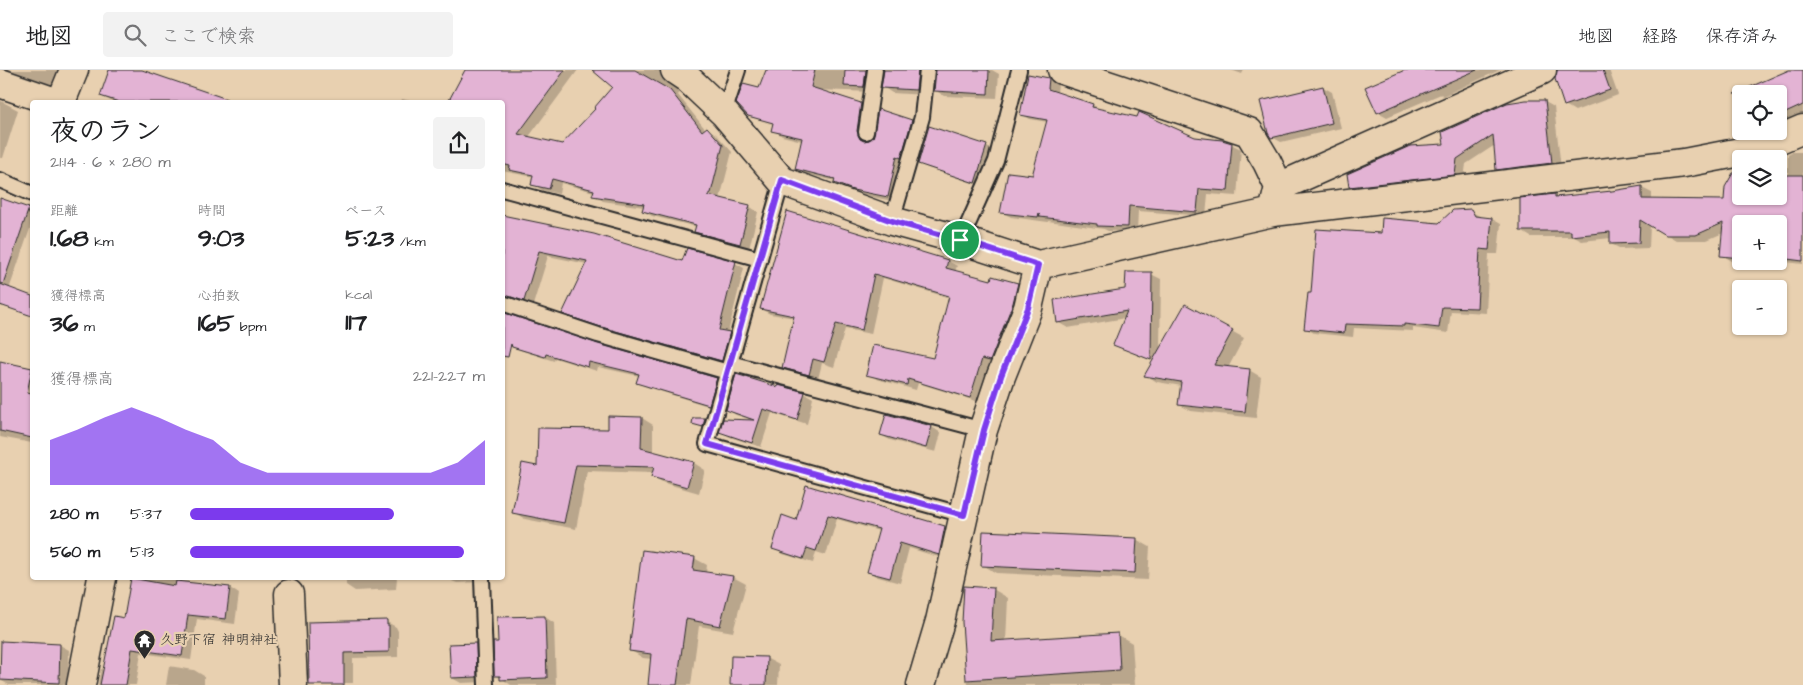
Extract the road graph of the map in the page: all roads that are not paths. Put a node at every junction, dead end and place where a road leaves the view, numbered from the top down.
1 (74, 70) edge
2 (675, 70) edge
3 (738, 70) edge
4 (875, 70) edge
5 (927, 70) edge
6 (1019, 70) edge
7 (1062, 70) edge
8 (1526, 74) edge
9 (0, 83) edge
10 (49, 100) edge
11 (62, 100) edge
12 (724, 113) junction
13 (1803, 129) edge
14 (866, 132) dead end
15 (0, 180) edge
16 (782, 180) junction
17 (505, 190) edge
18 (30, 193) edge
19 (1276, 200) junction
20 (892, 221) junction
21 (960, 240) junction
22 (760, 260) junction
23 (1038, 265) junction
24 (505, 304) edge
25 (729, 368) junction
26 (984, 430) junction
27 (964, 515) junction
28 (102, 580) edge
29 (482, 580) edge
30 (289, 594) dead end
31 (81, 685) edge
32 (293, 685) edge
33 (486, 685) edge
34 (920, 685) edge

1 - 11 street
2 - 12 street
3 - 12 lane
4 - 14 lane
5 - 20 lane
6 - 21 lane
7 - 19 street
8 - 19 street
9 - 10 street
12 - 16 street
13 - 19 street
15 - 18 lane
16 - 20 street
16 - 22 lane
17 - 22 lane
19 - 23 street
20 - 21 street
21 - 23 street
22 - 25 lane
23 - 26 street
24 - 25 lane
25 - 26 lane
25 - 27 lane
26 - 27 street
27 - 34 street
28 - 31 street
29 - 33 lane
30 - 32 street

